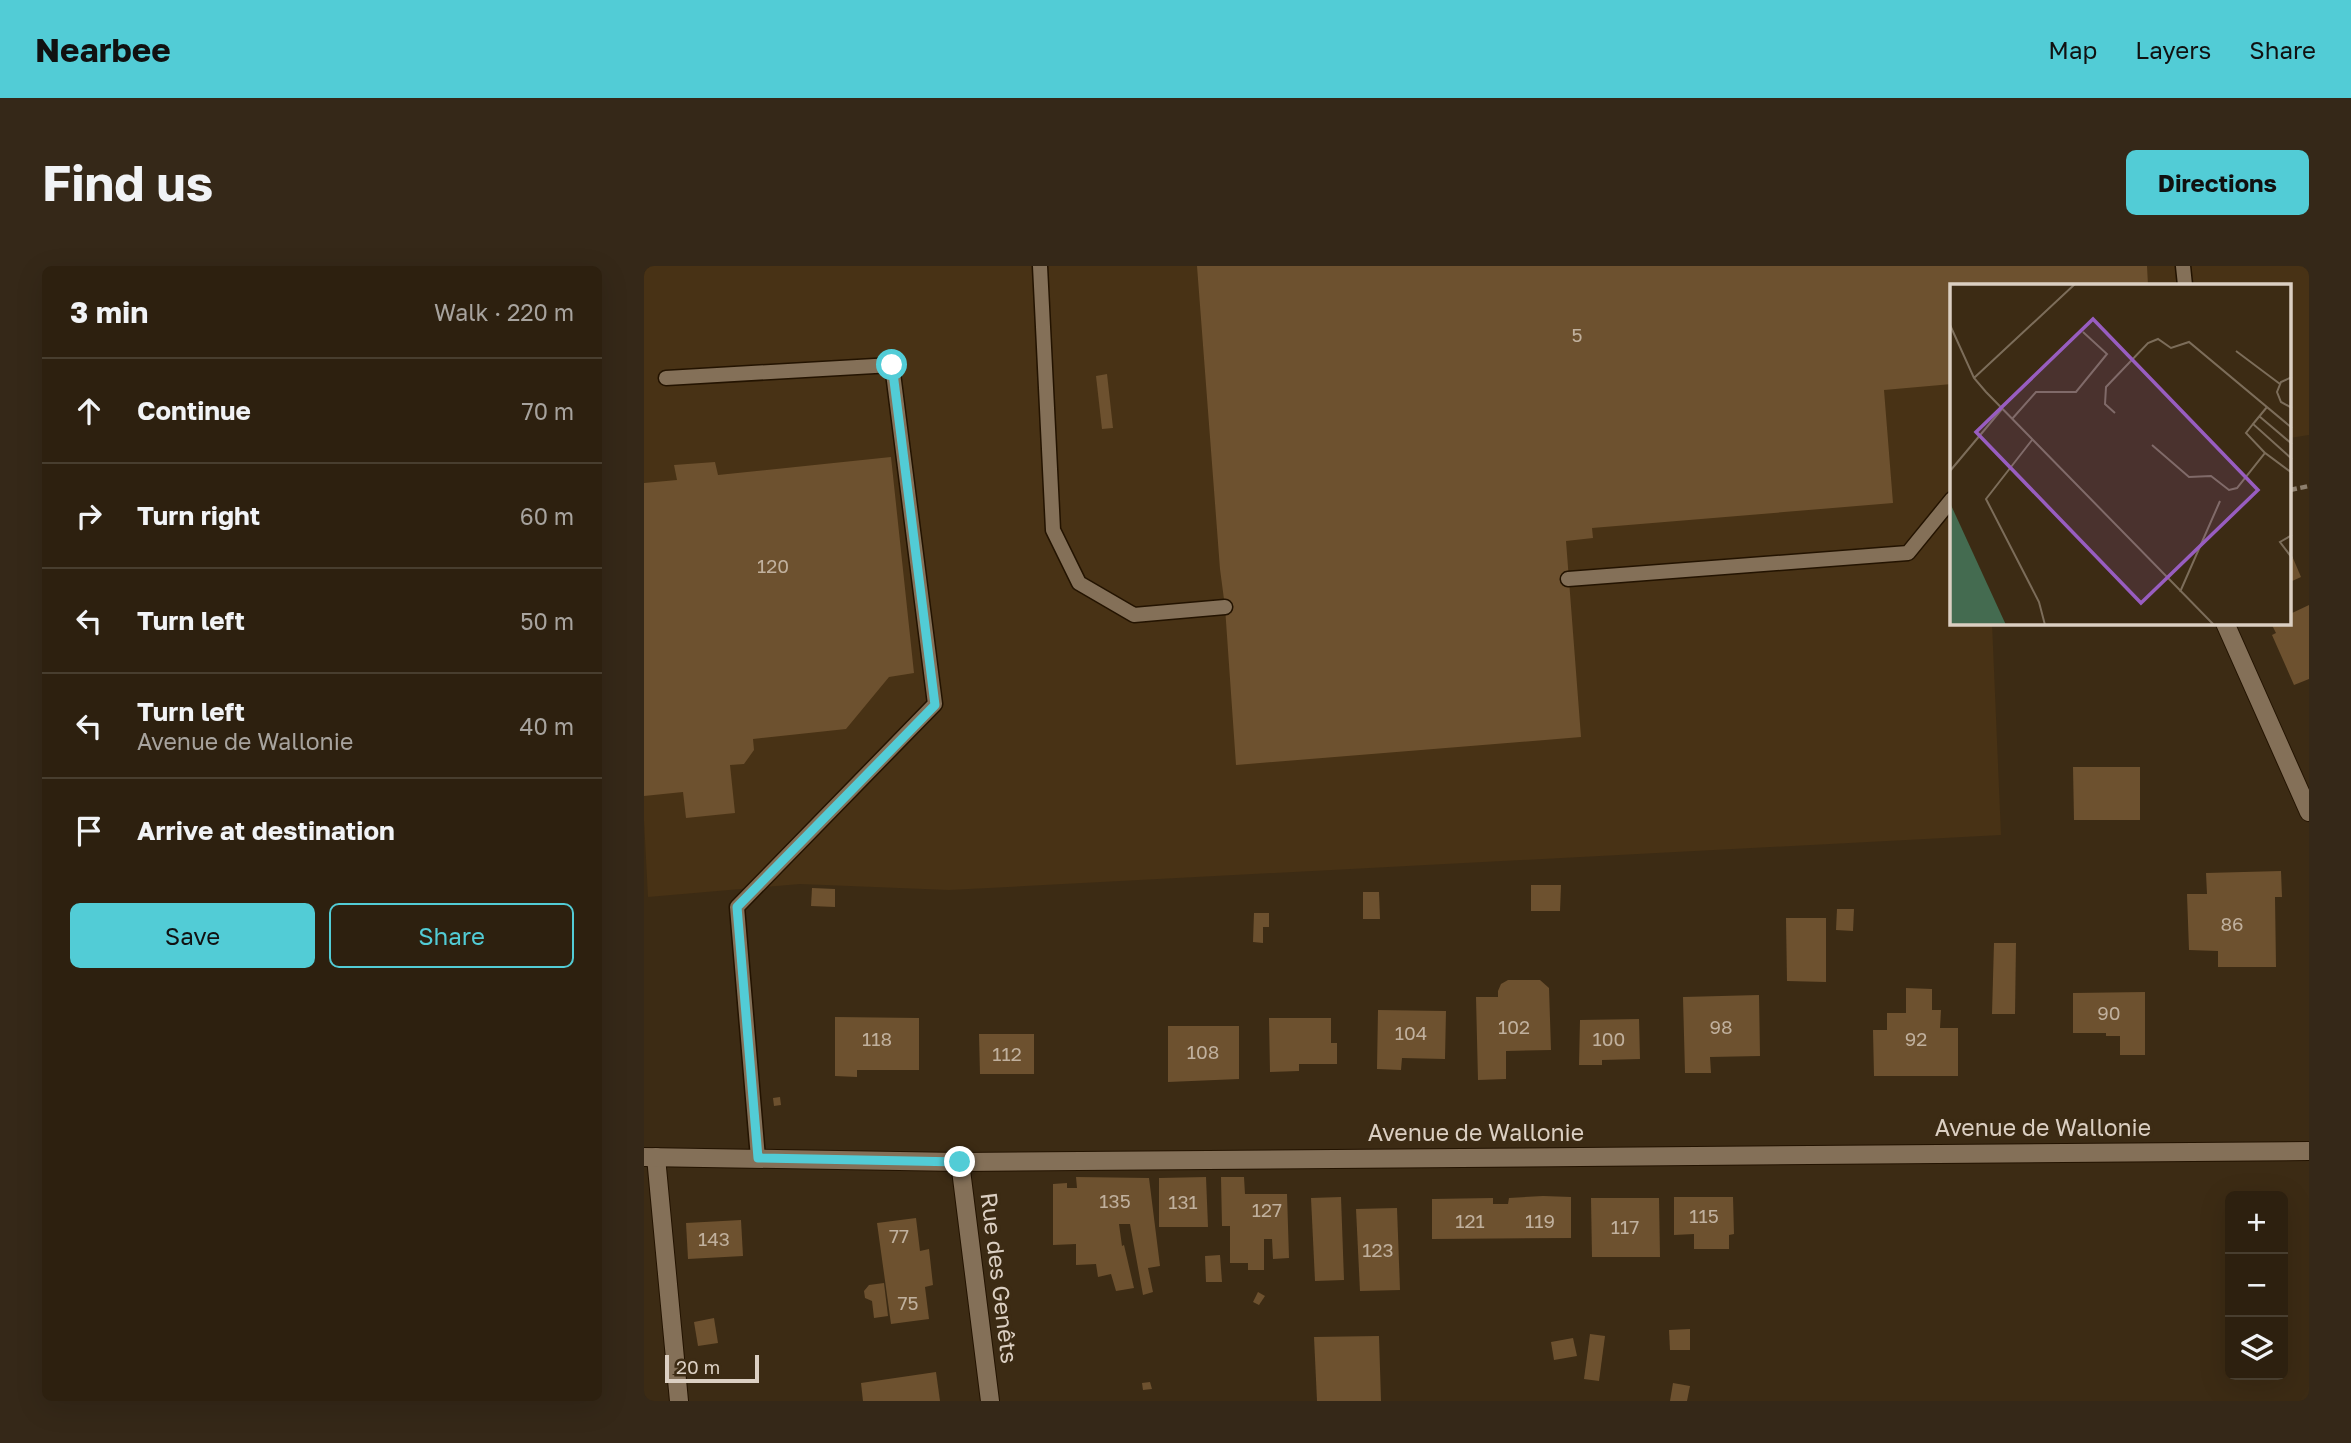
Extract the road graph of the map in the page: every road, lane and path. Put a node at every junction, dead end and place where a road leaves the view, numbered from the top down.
1 (1040, 266) edge
2 (2183, 266) edge
3 (2185, 284) edge
4 (666, 378) dead end
5 (2309, 485) edge
6 (2291, 489) edge
7 (1950, 501) edge
8 (1568, 579) dead end
9 (1225, 607) dead end
10 (2226, 625) edge
11 (2309, 811) edge
12 (2309, 1151) edge
13 (650, 1157) edge
14 (758, 1158) junction
15 (960, 1162) junction
16 (679, 1401) edge
17 (990, 1401) edge

1 - 9 lane
2 - 3 lane
4 - 14 lane
5 - 6 path
7 - 8 lane
10 - 11 street
12 - 15 street, Avenue de Wallonie
13 - 14 street, Avenue de Wallonie
13 - 16 street
14 - 15 street, Avenue de Wallonie
15 - 17 street, Rue des Genêts

